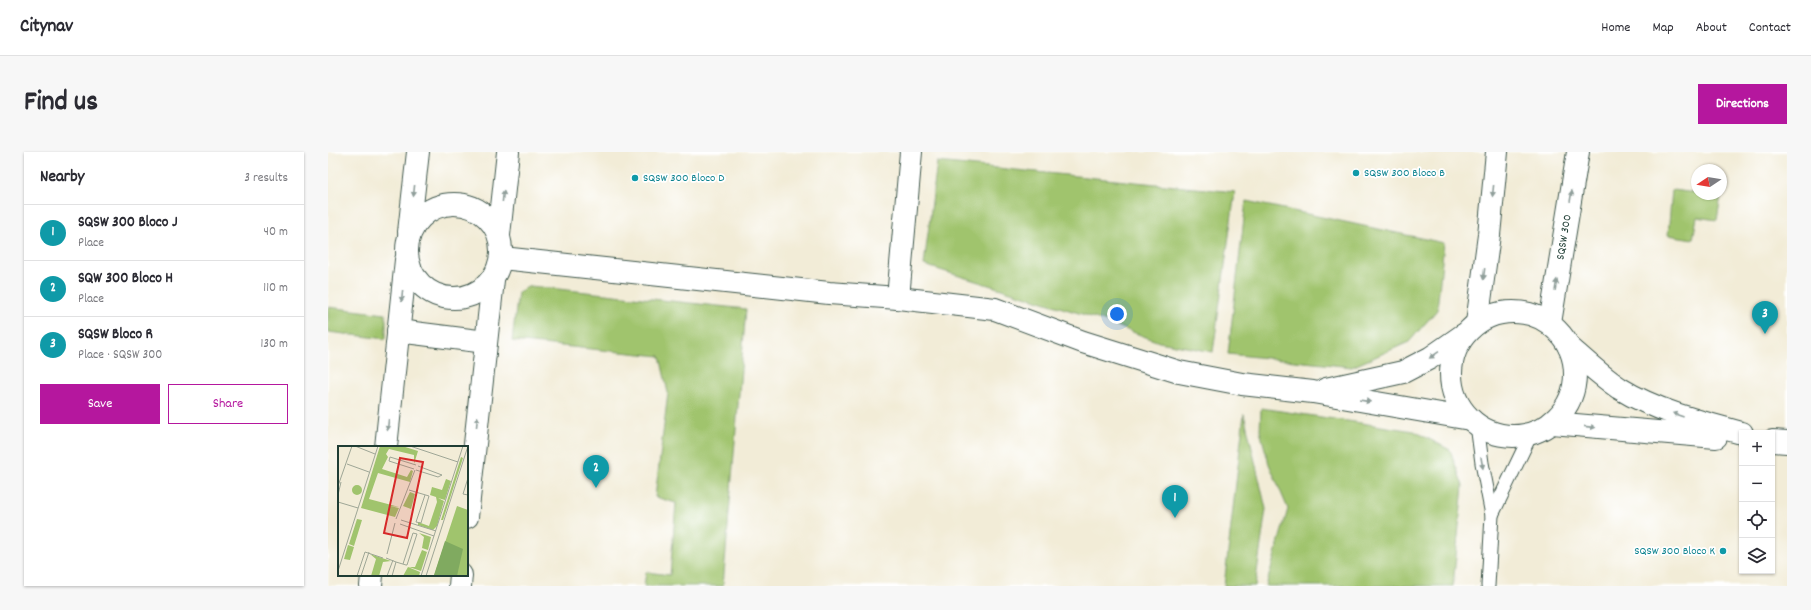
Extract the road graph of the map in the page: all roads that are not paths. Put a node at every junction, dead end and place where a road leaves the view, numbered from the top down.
1 (418, 152) edge
2 (508, 152) edge
3 (911, 152) edge
4 (1497, 152) edge
5 (1578, 152) edge
6 (409, 234) junction
7 (499, 235) junction
8 (406, 257) junction
9 (502, 258) junction
10 (493, 280) junction
11 (898, 298) junction
12 (1550, 323) junction
13 (1471, 328) junction
14 (398, 331) junction
15 (486, 342) junction
16 (1569, 346) junction
17 (1313, 392) junction
18 (1473, 422) junction
19 (1552, 423) junction
20 (1739, 432) edge
21 (1531, 434) junction
22 (1739, 438) edge
23 (1775, 441) edge
24 (1787, 442) edge
25 (386, 446) edge
26 (468, 508) edge
27 (1492, 515) junction
28 (372, 576) edge
29 (461, 576) edge
30 (371, 586) edge
31 (460, 586) edge
32 (1488, 586) edge

1 -> 6 street
7 -> 2 street
3 - 11 street
4 -> 13 street
12 -> 5 street, SQSW 300
6 - 7 street
6 - 8 street
7 - 9 street
8 - 10 street
8 -> 14 street
9 - 10 street
9 - 11 street
10 - 15 street
11 - 17 street
12 - 13 street
12 - 16 street
13 -> 17 street
13 - 18 street
14 - 15 street
14 -> 25 street
26 -> 15 street
16 - 19 street
20 -> 16 street
17 -> 18 street
18 - 21 street
18 -> 27 lane
19 - 21 street
19 -> 22 street
21 - 27 lane
23 - 24 street
27 - 32 lane
28 - 30 street
29 - 31 street

